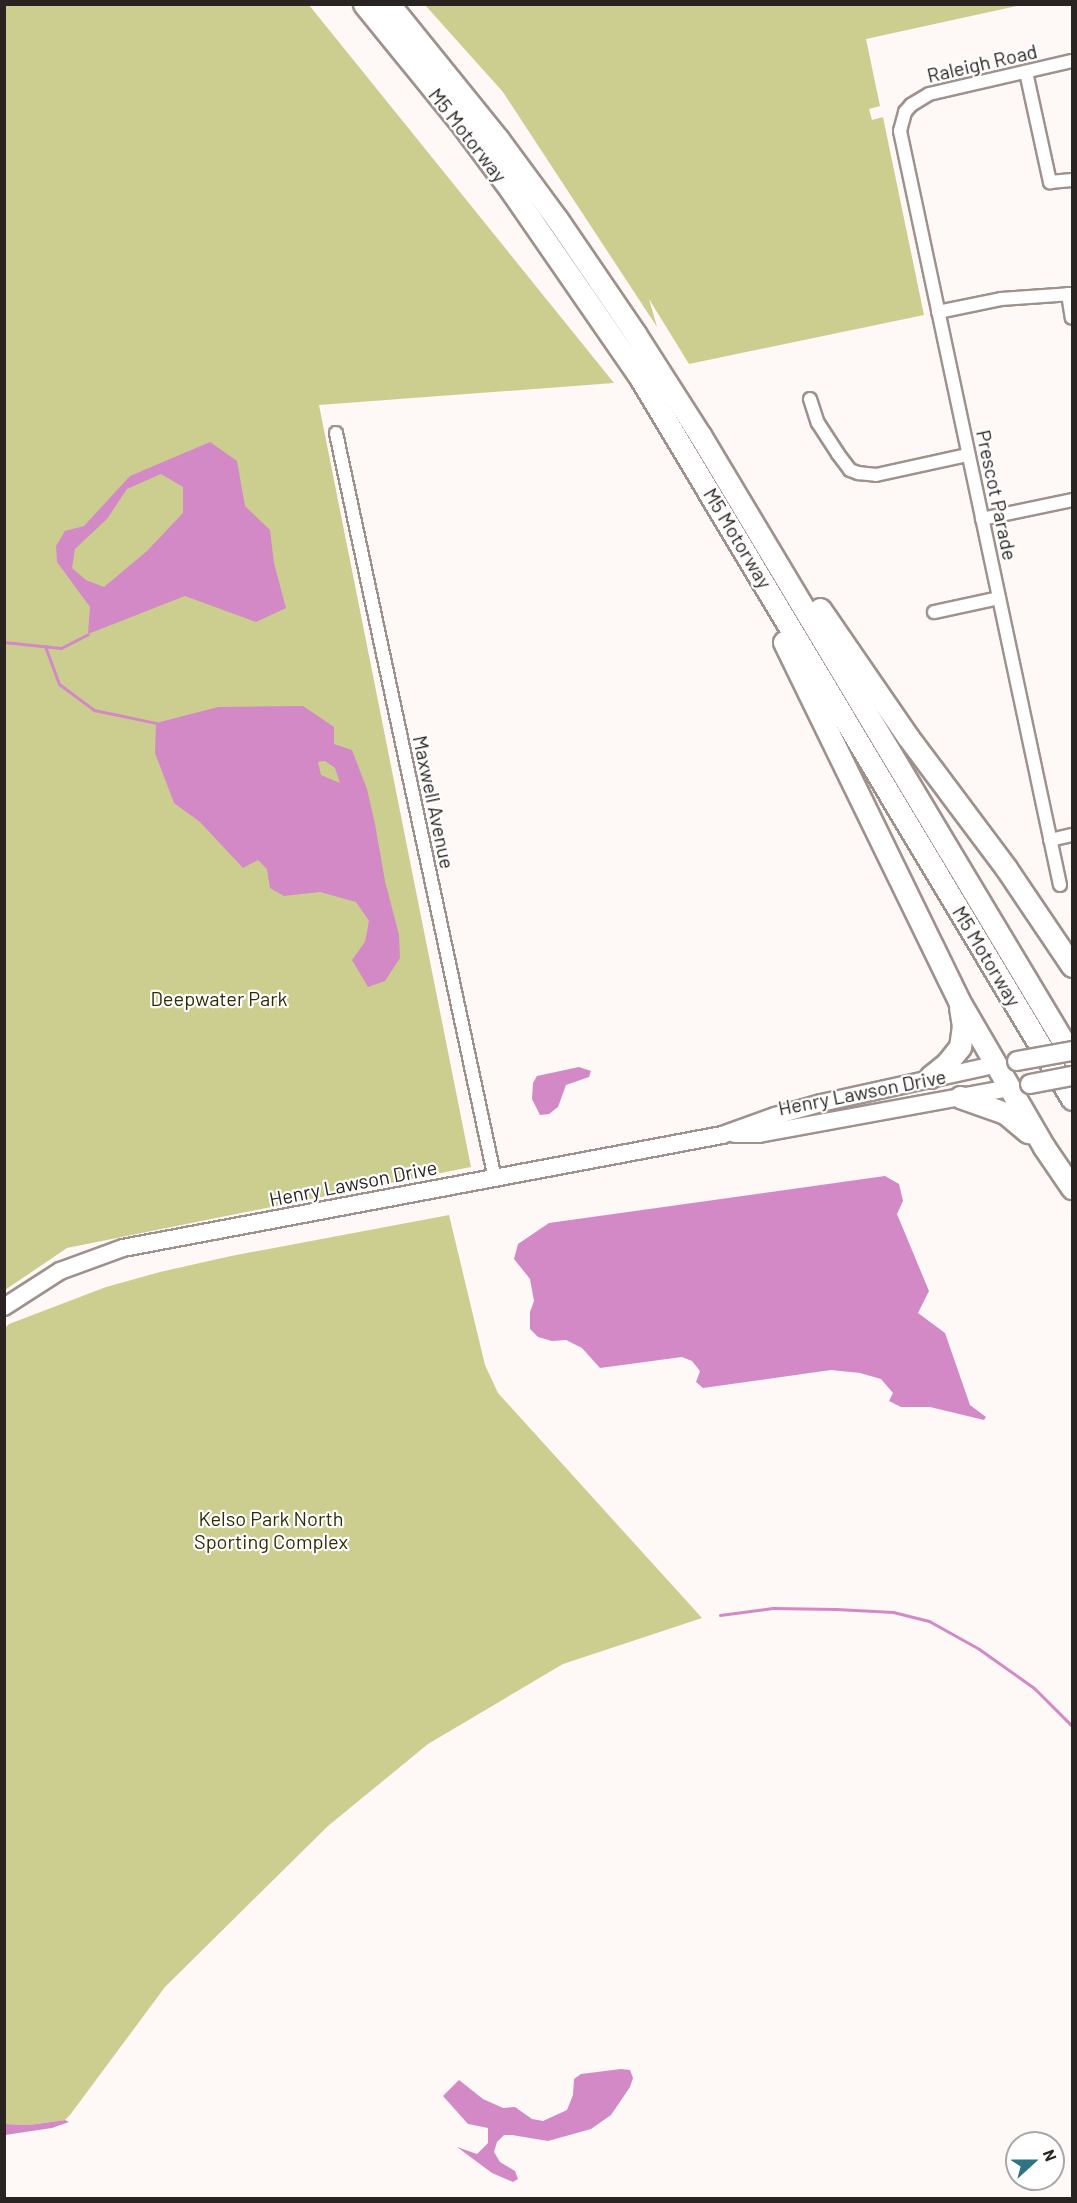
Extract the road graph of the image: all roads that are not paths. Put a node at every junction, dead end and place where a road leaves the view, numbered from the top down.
1 (364, 4) edge
2 (389, 4) edge
3 (1072, 61) edge
4 (1026, 72) junction
5 (905, 112) joint
6 (1072, 180) edge
7 (1070, 294) edge
8 (938, 312) junction
9 (1072, 318) edge
10 (810, 399) dead end
11 (659, 408) junction
12 (336, 433) dead end
13 (700, 435) junction
14 (968, 455) junction
15 (1072, 500) edge
16 (982, 519) junction
17 (999, 598) junction
18 (934, 612) dead end
19 (1072, 835) edge
20 (1050, 840) junction
21 (1060, 885) dead end
22 (1072, 966) edge
23 (959, 1001) junction
24 (1072, 1051) edge
25 (1072, 1056) edge
26 (1017, 1061) dead end
27 (994, 1065) junction
28 (1072, 1076) edge
29 (930, 1077) junction
30 (1030, 1084) dead end
31 (1009, 1088) junction
32 (960, 1097) junction
33 (1072, 1099) edge
34 (722, 1135) junction
35 (1044, 1147) junction
36 (495, 1179) junction
37 (1072, 1188) edge
38 (4, 1306) edge

1 - 11 highway, M5 Motorway
2 - 13 highway, M5 Motorway
3 - 4 street, Raleigh Road
4 - 5 street, Raleigh Road
4 - 6 street
5 - 8 street, Prescot Parade
7 - 8 street
7 - 9 street
8 - 14 street, Prescot Parade
10 - 14 street
11 - 23 highway
11 - 33 highway, M5 Motorway
12 - 36 street, Maxwell Avenue
13 - 22 highway
13 - 25 highway, M5 Motorway
14 - 16 street, Prescot Parade
15 - 16 street
16 - 17 street, Prescot Parade
17 - 18 street
17 - 20 street, Prescot Parade
19 - 20 street
20 - 21 street, Prescot Parade
23 - 27 highway
23 - 29 highway
24 - 26 main road, bridge
27 - 29 main road, Henry Lawson Drive
27 - 31 highway
28 - 30 main road, bridge
29 - 34 main road, Henry Lawson Drive
31 - 32 main road, Henry Lawson Drive
31 - 35 highway
32 - 34 main road, Henry Lawson Drive
32 - 35 highway
34 - 36 main road, Henry Lawson Drive
35 - 37 highway
36 - 38 main road, Henry Lawson Drive

